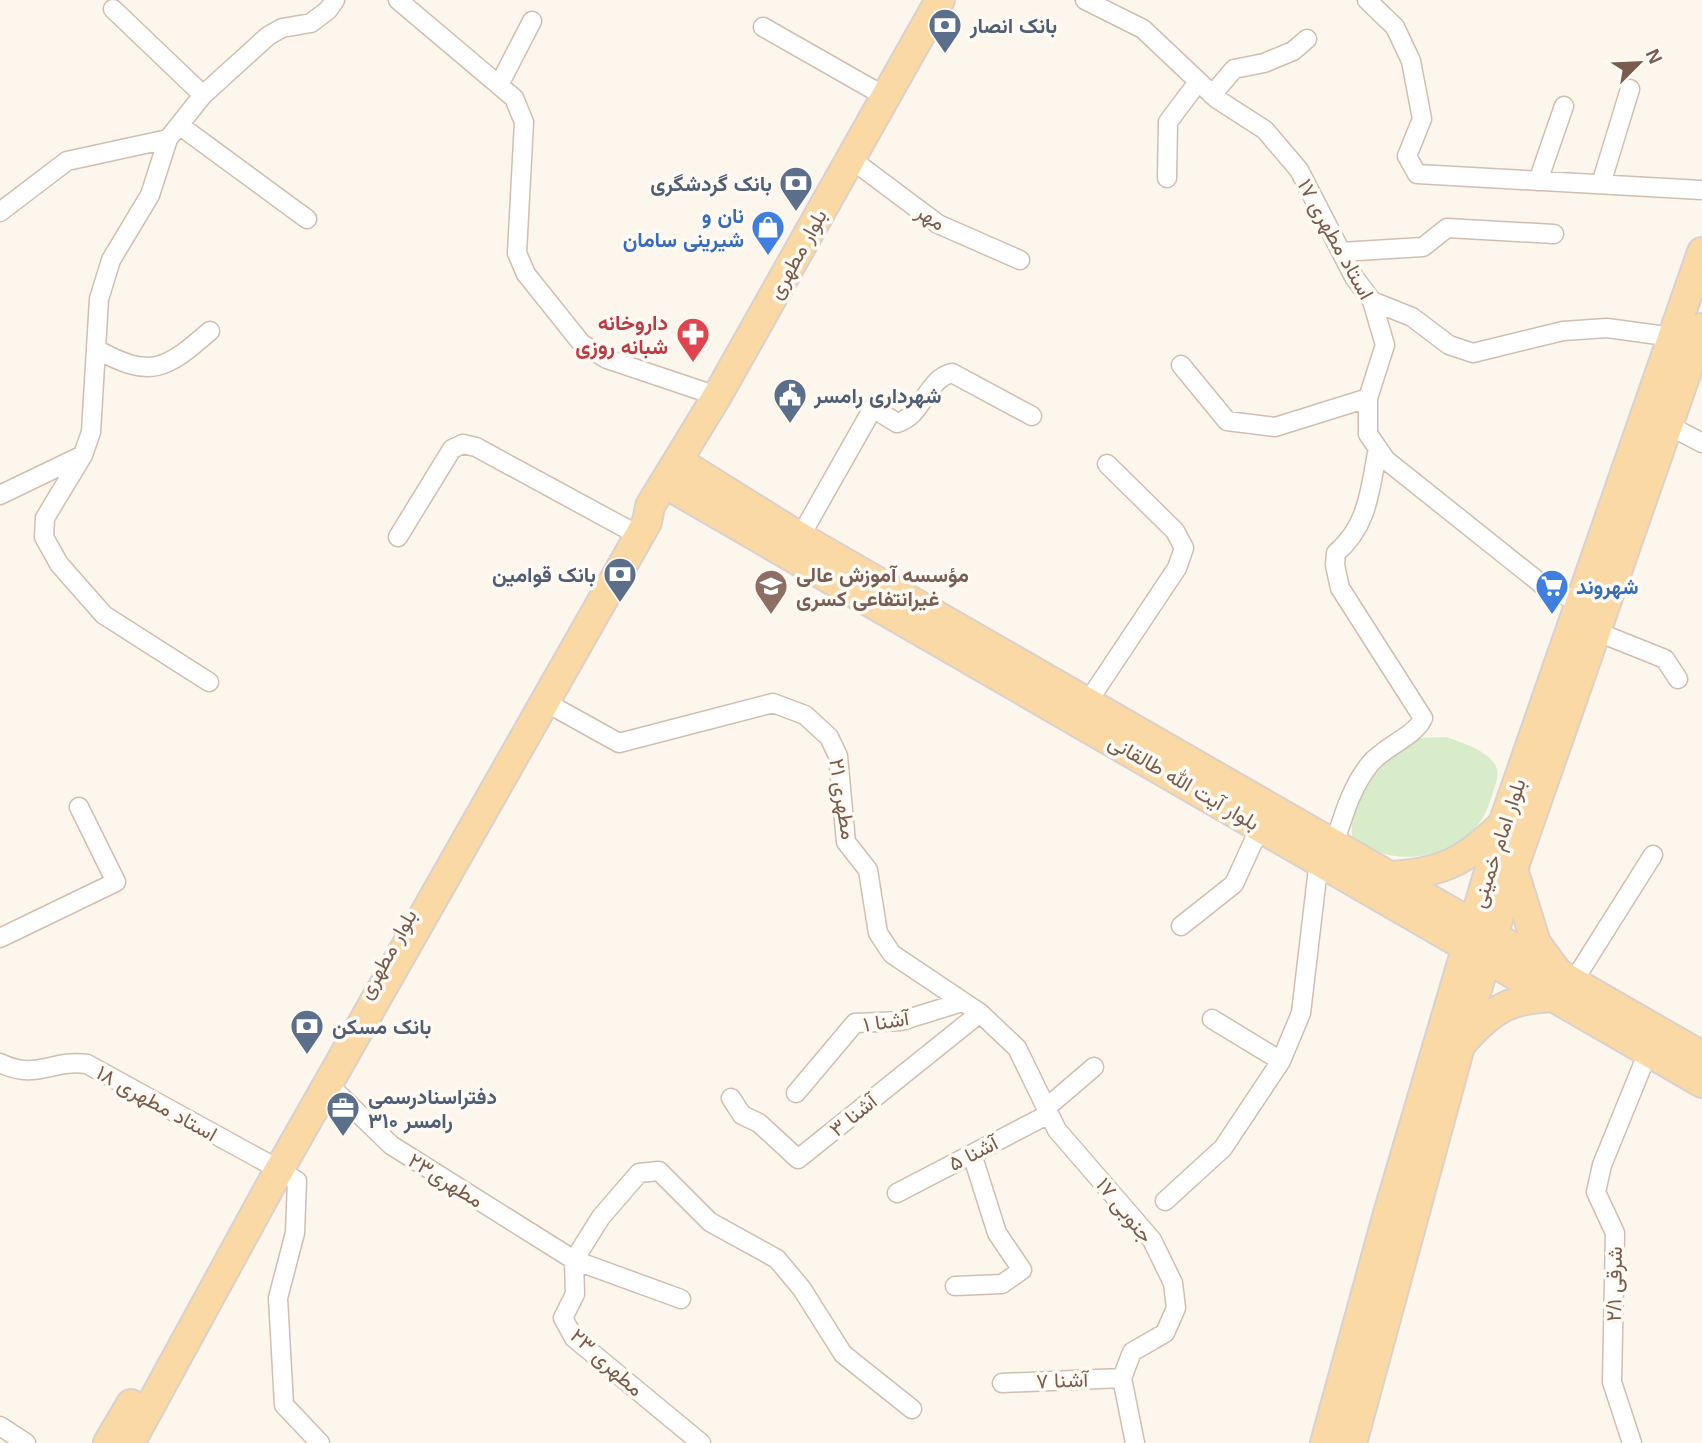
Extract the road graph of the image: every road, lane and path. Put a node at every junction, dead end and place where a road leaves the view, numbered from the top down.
1 (335, 0) edge
2 (398, 0) edge
3 (940, 0) edge
4 (1085, 0) edge
5 (1367, 0) edge
6 (113, 9) dead end
7 (532, 21) dead end
8 (763, 27) dead end
9 (1307, 39) dead end
10 (1198, 82) junction
11 (499, 85) junction
12 (1630, 89) dead end
13 (203, 95) junction
14 (1212, 95) junction
15 (886, 97) junction
16 (1564, 106) dead end
17 (179, 125) junction
18 (168, 139) junction
19 (851, 159) junction
20 (1167, 178) dead end
21 (1538, 181) junction
22 (1601, 184) junction
23 (1702, 190) edge
24 (0, 212) edge
25 (307, 219) dead end
26 (1554, 234) dead end
27 (1341, 252) junction
28 (1702, 252) edge
29 (1020, 260) dead end
30 (1372, 302) junction
31 (1702, 328) edge
32 (210, 331) dead end
33 (1673, 337) junction
34 (96, 349) junction
35 (1181, 365) dead end
36 (717, 396) junction
37 (1368, 398) junction
38 (1032, 416) dead end
39 (1668, 425) junction
40 (1702, 443) edge
41 (1378, 448) junction
42 (83, 455) junction
43 (1107, 464) dead end
44 (664, 483) junction
45 (0, 495) edge
46 (627, 529) junction
47 (398, 537) dead end
48 (800, 537) junction
49 (603, 586) junction
50 (1592, 615) junction
51 (1678, 679) dead end
52 (209, 682) dead end
53 (547, 703) junction
54 (1087, 703) junction
55 (1204, 782) junction
56 (79, 807) dead end
57 (1503, 824) junction
58 (1260, 827) junction
59 (1326, 853) junction
60 (1653, 855) dead end
61 (1513, 869) junction
62 (1388, 876) junction
63 (1181, 926) dead end
64 (0, 938) edge
65 (1479, 941) junction
66 (1563, 984) junction
67 (962, 1002) junction
68 (980, 1013) junction
69 (1212, 1019) dead end
70 (1460, 1046) junction
71 (1648, 1052) junction
72 (1702, 1056) edge
73 (1281, 1061) junction
74 (0, 1063) edge
75 (1094, 1067) dead end
76 (1702, 1083) edge
77 (329, 1085) junction
78 (796, 1093) dead end
79 (731, 1098) dead end
80 (1051, 1117) junction
81 (972, 1154) junction
82 (274, 1167) junction
83 (897, 1193) dead end
84 (1165, 1201) dead end
85 (1399, 1221) junction
86 (574, 1260) junction
87 (956, 1286) dead end
88 (681, 1299) dead end
89 (1122, 1378) junction
90 (1002, 1383) dead end
91 (912, 1409) dead end
92 (0, 1426) edge
93 (133, 1437) edge
94 (26, 1443) edge
95 (108, 1443) edge
96 (320, 1443) edge
97 (701, 1443) edge
98 (1135, 1443) edge
99 (1325, 1443) edge
100 (1352, 1443) edge
101 (1632, 1443) edge

1 - 13 street
2 - 11 street
3 - 15 main road, بلوار مطهری
4 - 10 street, استاد مطهری ۱۷
5 - 21 street
6 - 13 street
7 - 11 street
8 - 15 street
9 - 14 street
10 - 14 street, استاد مطهری ۱۷
10 - 20 street
11 - 36 street
12 - 22 street
13 - 17 street
14 - 27 street, استاد مطهری ۱۷
15 - 19 main road, بلوار مطهری
16 - 21 street
17 - 18 street
17 - 25 street
18 - 24 street
18 - 34 street
19 - 29 street, مهر
19 - 36 main road, بلوار مطهری
21 - 22 street
22 - 23 street
26 - 27 street
27 - 30 street, استاد مطهری ۱۷
28 - 33 main road, بلوار امام خمینی
30 - 33 street
30 - 37 street, استاد مطهری ۱۷
31 - 39 main road, بلوار امام خمینی
32 - 34 street
33 - 50 main road, بلوار امام خمینی
34 - 42 street
35 - 37 street
36 - 44 main road, بلوار مطهری
37 - 41 street, استاد مطهری ۱۷
38 - 48 street
39 - 40 street
39 - 50 main road, بلوار امام خمینی
41 - 50 street, استاد مطهری ۱۷
41 - 59 street
42 - 45 street
42 - 52 street
43 - 54 street
44 - 46 main road, بلوار مطهری
44 - 48 main road, بلوار آیت الله طالقانی
44 - 49 main road, بلوار مطهری
44 - 55 main road, بلوار آیت الله طالقانی
46 - 47 street
46 - 49 main road, بلوار مطهری
48 - 54 main road, بلوار آیت الله طالقانی
49 - 53 main road, بلوار مطهری
49 - 82 main road, بلوار مطهری
50 - 51 street, استاد مطهری ۱۷
50 - 57 main road, بلوار امام خمینی
50 - 61 main road, بلوار امام خمینی
53 - 67 street, مطهری ۲۱
53 - 77 main road, بلوار مطهری
54 - 55 main road, بلوار آیت الله طالقانی
55 - 58 main road, بلوار آیت الله طالقانی
55 - 59 main road, بلوار آیت الله طالقانی
56 - 64 street
57 - 62 main road
57 - 65 main road, بلوار امام خمینی
58 - 59 main road, بلوار آیت الله طالقانی
58 - 63 street
59 - 62 main road, بلوار آیت الله طالقانی
59 - 65 main road, بلوار آیت الله طالقانی
59 - 73 street
60 - 66 street
61 - 65 main road, بلوار امام خمینی
61 - 66 main road
62 - 65 main road, بلوار آیت الله طالقانی
65 - 66 main road, بلوار آیت الله طالقانی
65 - 70 main road, بلوار امام خمینی
65 - 85 main road, بلوار امام خمینی
66 - 70 main road
66 - 71 main road, بلوار آیت الله طالقانی
66 - 72 main road, بلوار آیت الله طالقانی
67 - 68 street, مطهری ۲۱
67 - 78 street, آشنا ۱
68 - 79 street, آشنا ۳
68 - 80 street, مطهری ۲۱
69 - 73 street
70 - 85 main road, بلوار امام خمینی
71 - 76 main road, بلوار آیت الله طالقانی
71 - 101 street, شرقی ۲/۱
73 - 84 street
74 - 82 street, استاد مطهری ۱۸
75 - 80 street, آشنا ۵
77 - 82 main road, بلوار مطهری
77 - 86 street, مطهری۲۳
80 - 81 street, آشنا ۵
80 - 89 street, جنوبی ۱۷
81 - 83 street, آشنا ۵
81 - 87 street
82 - 93 main road, بلوار مطهری
82 - 95 main road, بلوار مطهری
82 - 96 street
85 - 99 main road, بلوار امام خمینی
85 - 100 main road, بلوار امام خمینی
86 - 88 street, مطهری۲۳
86 - 91 street
86 - 97 street, مطهری ۲۳
89 - 90 street, آشنا ۷
89 - 98 street
92 - 94 street

